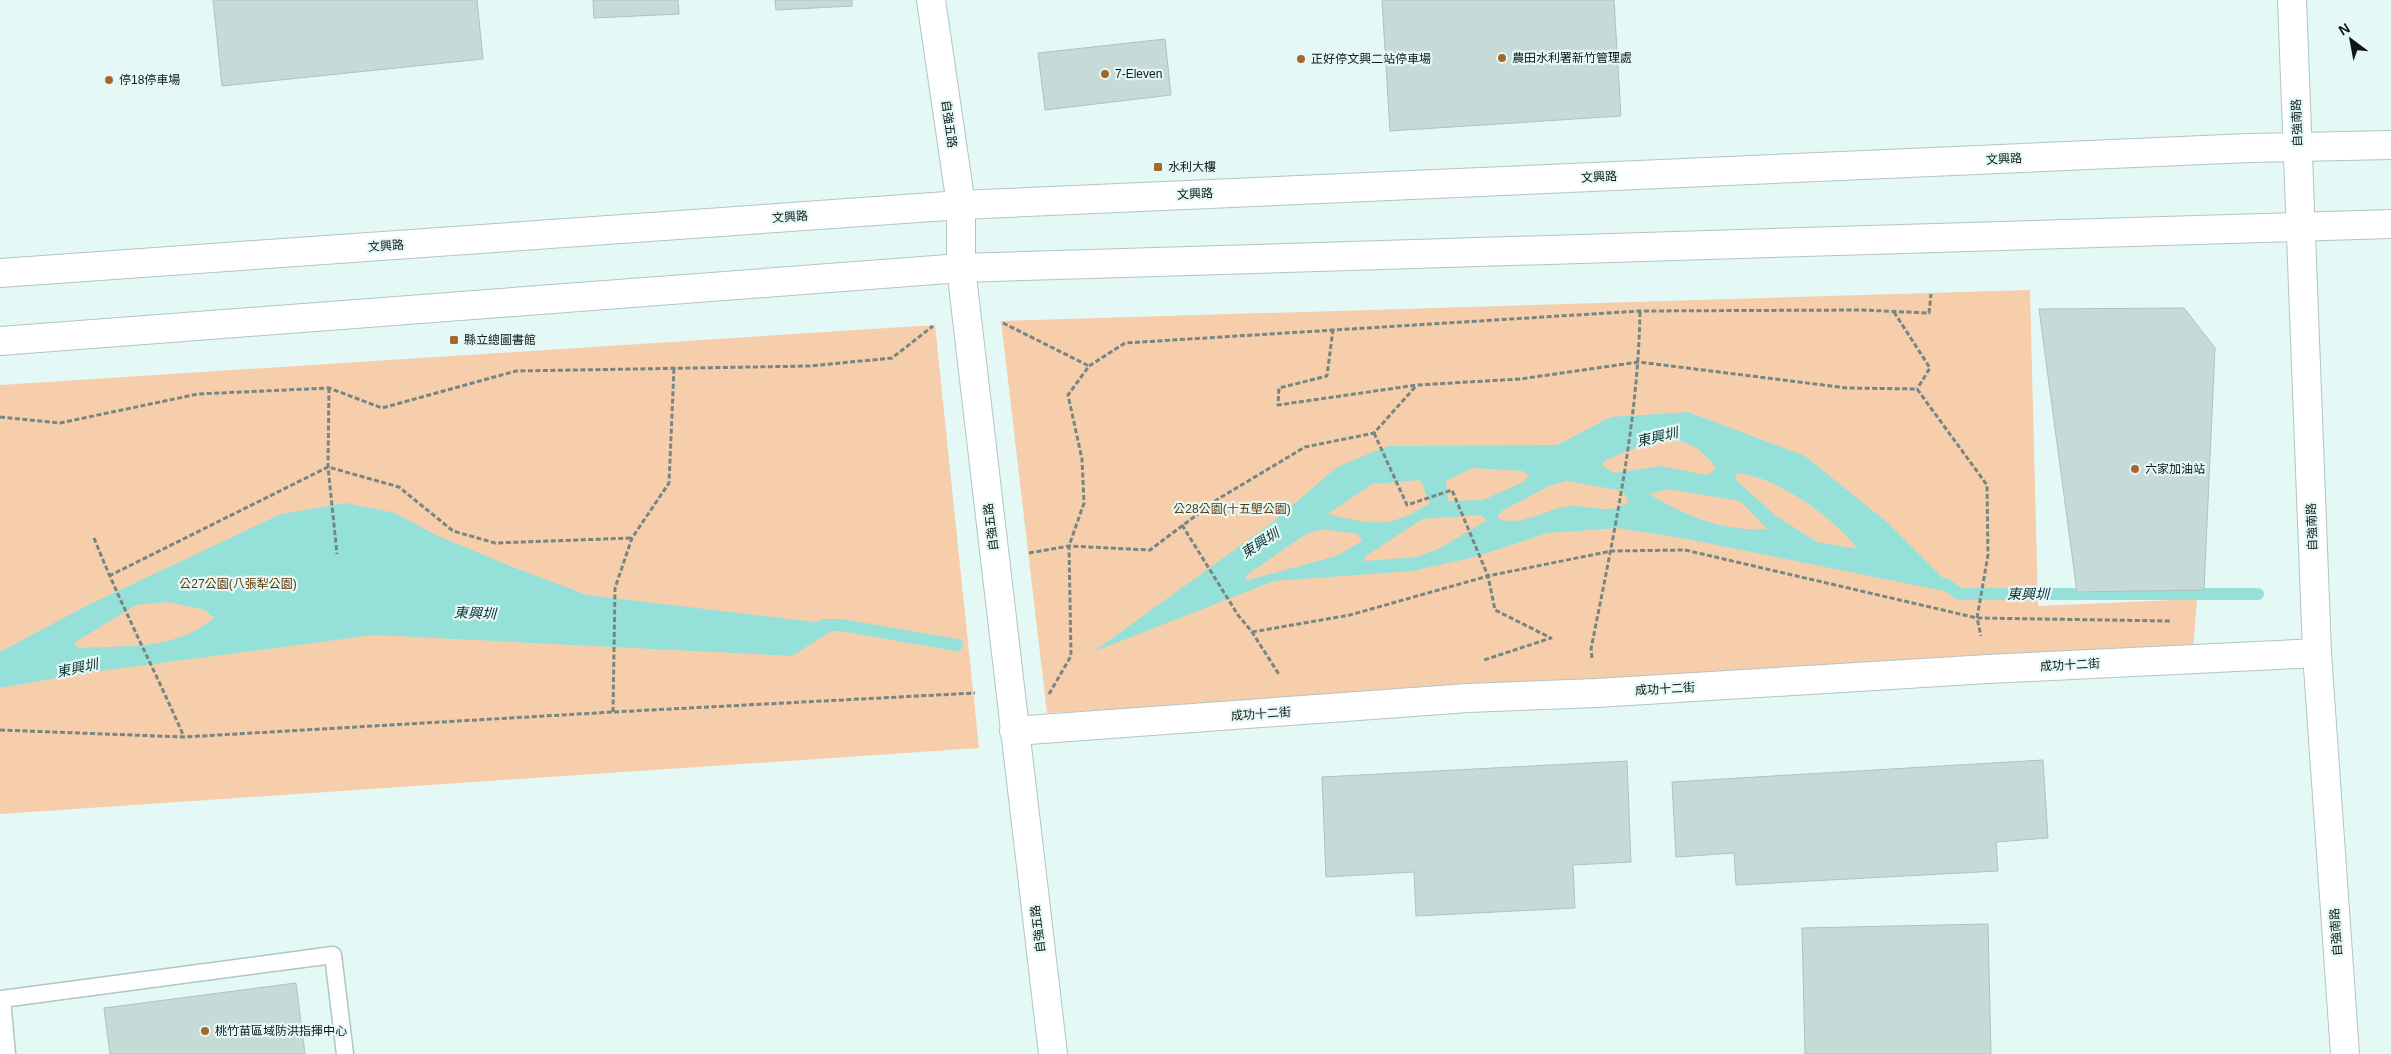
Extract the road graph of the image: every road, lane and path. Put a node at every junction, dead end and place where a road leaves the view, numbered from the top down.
1 (931, 0) edge
2 (2292, 0) edge
3 (2391, 145) edge
4 (2297, 146) junction
5 (961, 205) junction
6 (2391, 224) edge
7 (2301, 226) junction
8 (961, 268) junction
9 (0, 273) edge
10 (1931, 294) dead end
11 (1640, 311) junction
12 (1894, 312) junction
13 (1000, 321) dead end
14 (935, 325) dead end
15 (1333, 330) junction
16 (0, 341) edge
17 (1639, 362) junction
18 (1090, 366) junction
19 (674, 368) junction
20 (1417, 385) junction
21 (329, 388) junction
22 (1917, 389) junction
23 (0, 417) edge
24 (1374, 433) junction
25 (328, 467) junction
26 (1182, 525) junction
27 (94, 538) dead end
28 (632, 538) junction
29 (1069, 546) junction
30 (1611, 550) junction
31 (1029, 553) dead end
32 (337, 554) dead end
33 (109, 576) junction
34 (1488, 576) junction
35 (1977, 618) junction
36 (2170, 621) dead end
37 (1252, 632) junction
38 (2316, 653) junction
39 (1597, 693) junction
40 (1468, 698) junction
41 (1301, 711) junction
42 (613, 712) junction
43 (0, 730) edge
44 (1014, 731) junction
45 (184, 737) junction
46 (7, 1054) edge
47 (345, 1054) edge
48 (1052, 1054) edge
49 (2345, 1054) edge

1 - 5 street, 自強五路
2 - 4 street, 自強南路
3 - 4 street, 文興路
4 - 5 street, 文興路
4 - 7 street, 自強南路
5 - 8 street, 自強五路
5 - 9 street, 文興路
6 - 7 street
7 - 8 street
7 - 38 street, 自強南路
8 - 16 street
8 - 44 street, 自強五路
10 - 12 path
11 - 12 path
11 - 15 path
11 - 17 path
12 - 22 path
13 - 18 path
14 - 19 path
15 - 18 path
15 - 20 path
17 - 20 path
17 - 22 path
17 - 30 path
18 - 29 path
19 - 21 path
19 - 28 path
20 - 24 path
21 - 23 path
21 - 25 path
22 - 35 path
24 - 26 path
24 - 34 path
25 - 28 path
25 - 32 path
25 - 33 path
26 - 29 path
26 - 37 path
27 - 33 path
28 - 42 path
29 - 31 path
29 - 44 path
30 - 34 path
30 - 35 path
30 - 39 path
33 - 45 path
34 - 37 path
34 - 40 path
35 - 36 path
37 - 41 path
38 - 39 street, 成功十二街
38 - 49 street, 自強南路
39 - 40 street, 成功十二街
40 - 41 street, 成功十二街
41 - 44 street, 成功十二街
42 - 44 path
42 - 45 path
43 - 45 path
44 - 48 street, 自強五路
46 - 47 lane

